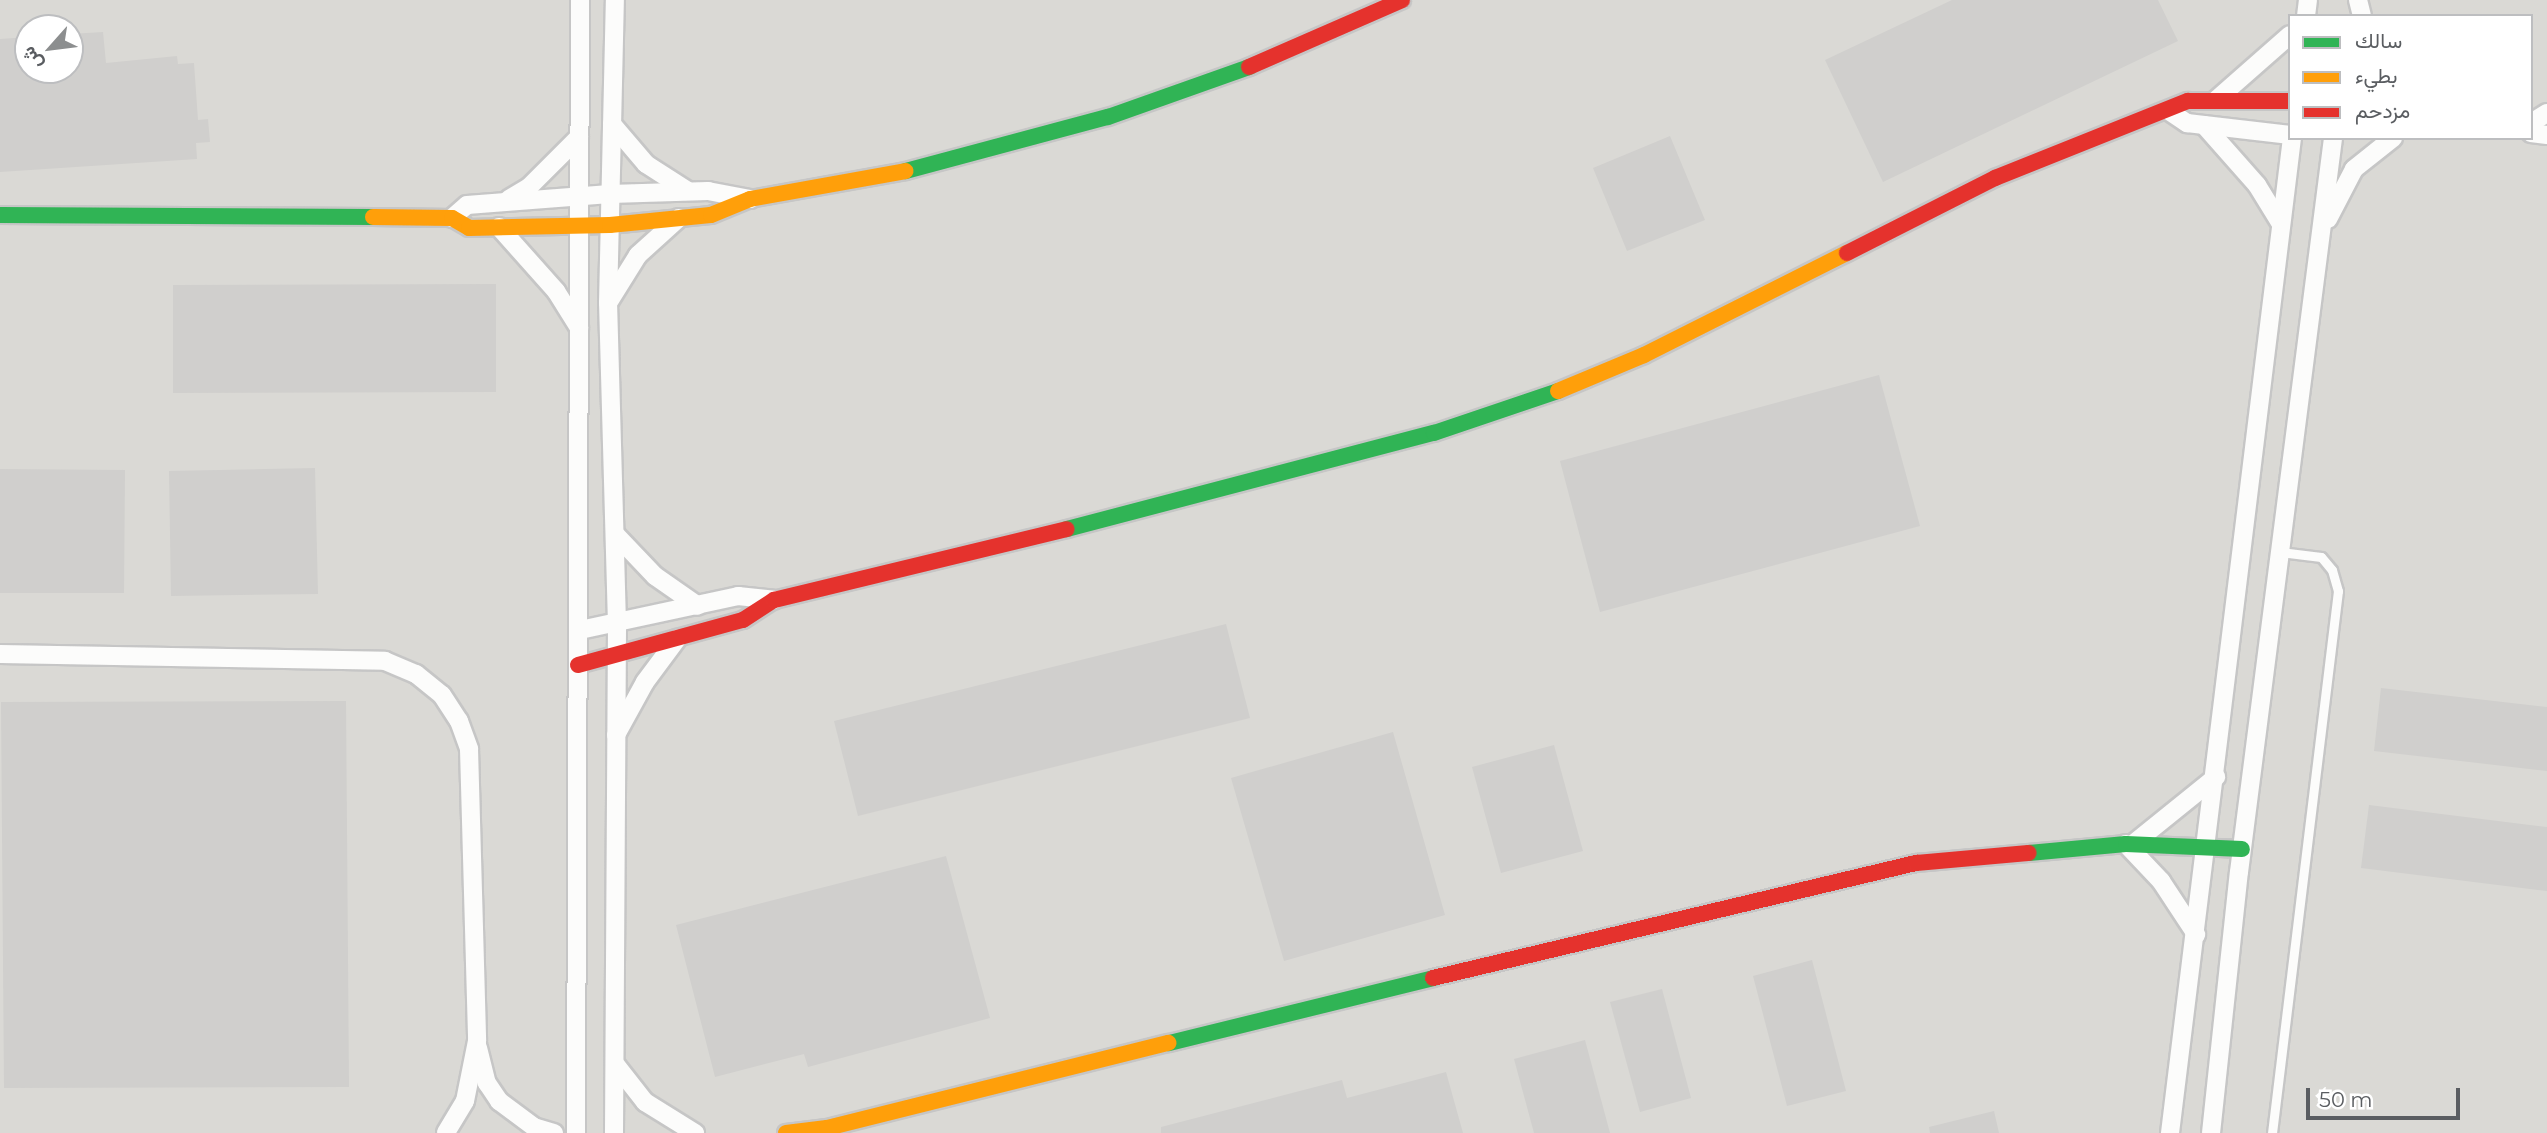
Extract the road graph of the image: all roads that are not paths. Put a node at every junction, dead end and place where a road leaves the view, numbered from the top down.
1 (580, 0) edge
2 (614, 0) edge
3 (1402, 0) edge
4 (2288, 36) edge
5 (2216, 100) junction
6 (2288, 100) edge
7 (2169, 111) junction
8 (612, 124) junction
9 (2204, 125) junction
10 (579, 137) junction
11 (2288, 137) edge
12 (2291, 140) edge
13 (2333, 140) edge
14 (2390, 140) edge
15 (688, 191) junction
16 (610, 194) junction
17 (578, 197) junction
18 (750, 199) junction
19 (504, 202) junction
20 (0, 215) edge
21 (452, 218) junction
22 (680, 218) junction
23 (2281, 224) junction
24 (610, 225) junction
25 (580, 226) junction
26 (499, 228) junction
27 (2319, 242) junction
28 (608, 303) junction
29 (579, 328) junction
30 (615, 534) junction
31 (2282, 552) junction
32 (774, 600) junction
33 (698, 606) junction
34 (617, 624) junction
35 (580, 630) junction
36 (677, 639) junction
37 (0, 654) edge
38 (615, 656) junction
39 (578, 665) junction
40 (613, 741) junction
41 (2216, 777) junction
42 (2129, 844) junction
43 (2207, 846) junction
44 (2242, 849) junction
45 (2196, 934) junction
46 (477, 1041) junction
47 (616, 1065) junction
48 (446, 1133) edge
49 (554, 1133) edge
50 (576, 1133) edge
51 (614, 1133) edge
52 (695, 1133) edge
53 (786, 1133) edge
54 (2170, 1133) edge
55 (2211, 1133) edge
56 (2272, 1133) edge

1 - 10 street
2 - 8 street
3 - 18 street
4 - 5 street
5 - 6 street
5 - 7 street
7 - 9 street
7 - 32 street
8 - 15 street
8 - 16 street
9 - 11 street
9 - 23 street
10 - 17 street
10 - 19 street
12 - 23 street
13 - 27 street
14 - 27 street
15 - 16 street
15 - 18 street
16 - 17 street
16 - 24 street
17 - 19 street
17 - 25 street
18 - 22 street
19 - 21 street
20 - 21 street
21 - 26 street
22 - 24 street
22 - 28 street
23 - 41 street
24 - 25 street
24 - 28 street
25 - 26 street
25 - 29 street
26 - 29 street
27 - 31 street
28 - 30 street
29 - 35 street
30 - 33 street
30 - 34 street
31 - 44 street
31 - 56 lane
32 - 33 street
32 - 36 street
33 - 34 street
34 - 35 street
34 - 38 street
35 - 39 street
36 - 38 street
36 - 40 street
37 - 46 street
38 - 39 street
38 - 40 street
39 - 50 street
40 - 47 street
41 - 42 street
41 - 43 street
42 - 43 street
42 - 45 street
42 - 53 street
43 - 44 street
43 - 45 street
44 - 55 street
45 - 54 street
46 - 48 street
46 - 49 street
47 - 51 street
47 - 52 street

